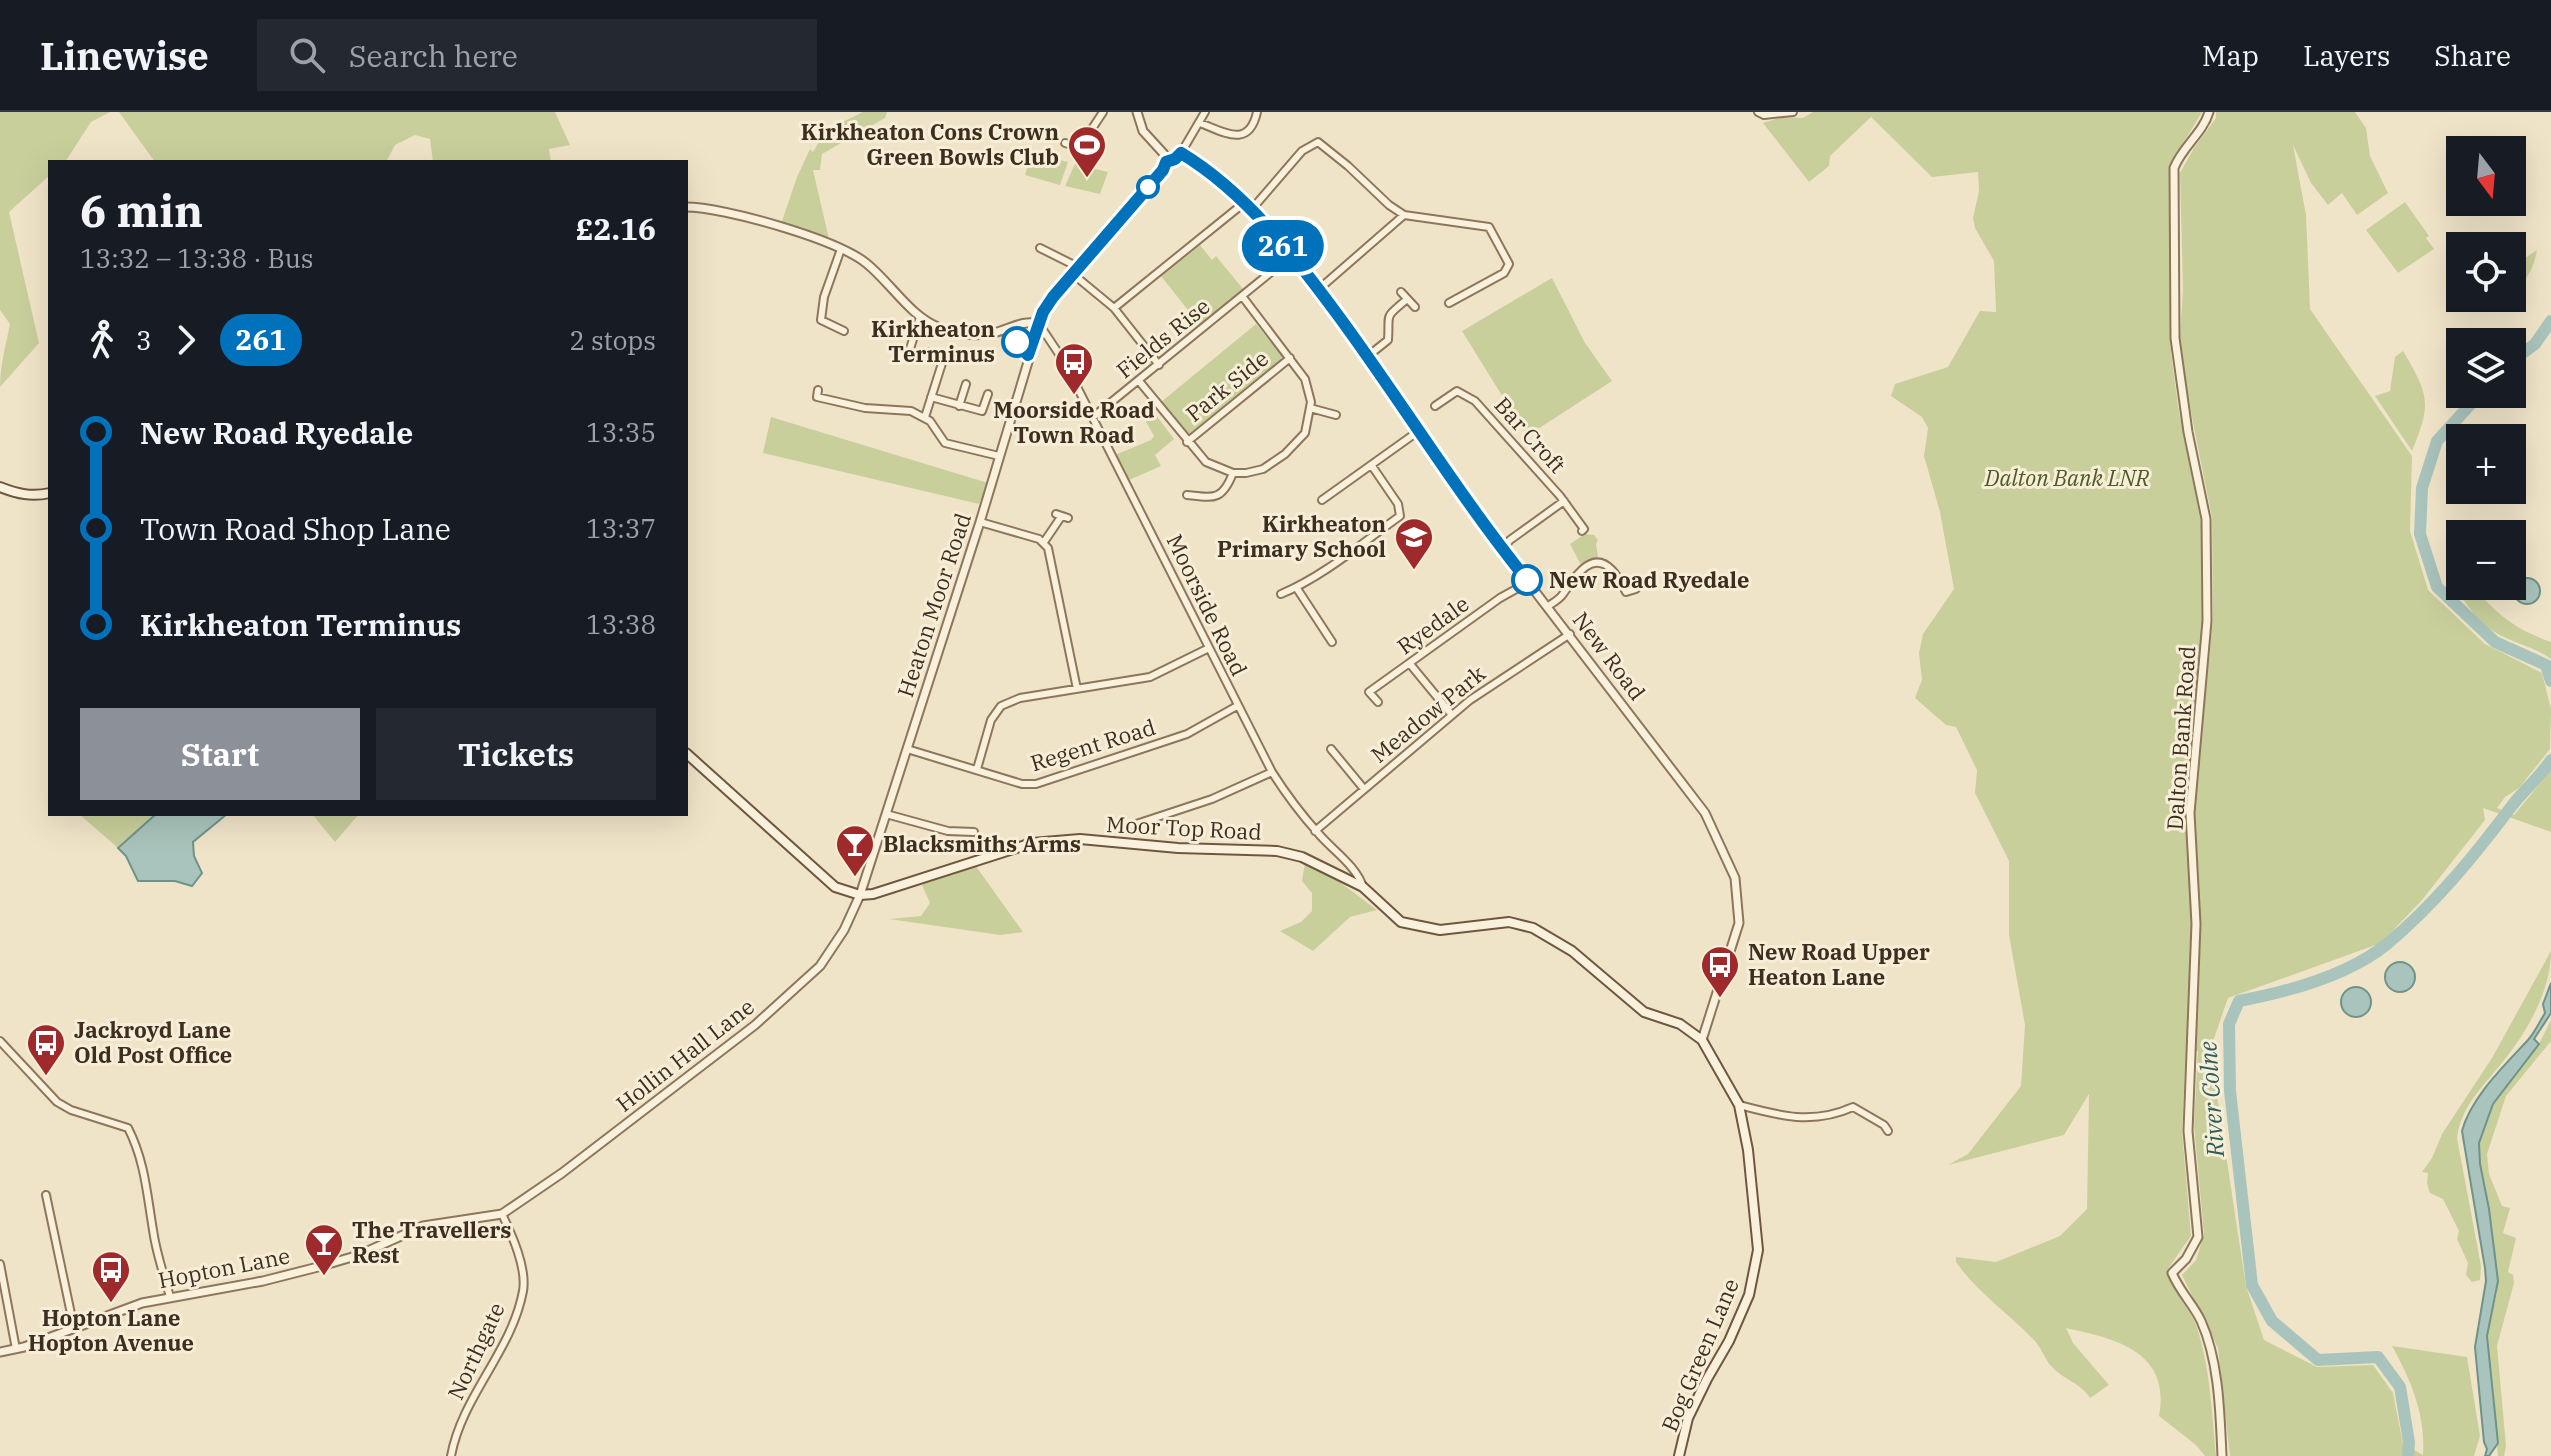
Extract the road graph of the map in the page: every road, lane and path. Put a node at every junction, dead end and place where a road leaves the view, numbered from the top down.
1 (1103, 112) edge
2 (1137, 112) edge
3 (1205, 112) edge
4 (1257, 112) edge
5 (1758, 112) edge
6 (1793, 112) edge
7 (2209, 112) edge
8 (1200, 123) junction
9 (1065, 143) dead end
10 (1181, 153) junction
11 (1166, 162) junction
12 (1244, 203) junction
13 (688, 207) edge
14 (1252, 209) junction
15 (1404, 215) junction
16 (1040, 248) dead end
17 (841, 249) junction
18 (1292, 255) junction
19 (1080, 268) junction
20 (1074, 275) junction
21 (1319, 289) junction
22 (1451, 291) dead end
23 (1401, 292) dead end
24 (1242, 296) junction
25 (1406, 300) junction
26 (1415, 307) dead end
27 (1114, 308) junction
28 (920, 317) junction
29 (1039, 324) junction
30 (1007, 329) junction
31 (844, 331) dead end
32 (909, 352) dead end
33 (930, 352) dead end
34 (1028, 355) junction
35 (1368, 356) junction
36 (1290, 358) junction
37 (1159, 365) junction
38 (1139, 381) junction
39 (966, 384) dead end
40 (818, 390) dead end
41 (988, 394) dead end
42 (931, 397) junction
43 (959, 406) junction
44 (1435, 406) dead end
45 (1310, 408) junction
46 (1336, 415) dead end
47 (925, 417) junction
48 (1093, 417) junction
49 (1420, 430) junction
50 (1187, 442) junction
51 (999, 456) junction
52 (1372, 466) junction
53 (1233, 473) junction
54 (0, 487) edge
55 (48, 493) edge
56 (1187, 495) dead end
57 (1322, 500) dead end
58 (1564, 501) junction
59 (1062, 516) dead end
60 (980, 522) junction
61 (1582, 531) dead end
62 (1044, 542) junction
63 (1503, 548) junction
64 (1529, 582) junction
65 (1296, 587) junction
66 (1636, 589) dead end
67 (1281, 594) dead end
68 (1548, 606) junction
69 (1570, 634) junction
70 (1332, 642) dead end
71 (1209, 648) junction
72 (1410, 664) junction
73 (1077, 689) junction
74 (1378, 702) dead end
75 (1237, 706) junction
76 (1452, 715) junction
77 (907, 749) junction
78 (1331, 749) dead end
79 (688, 755) edge
80 (977, 769) junction
81 (1272, 772) junction
82 (1364, 789) junction
83 (886, 814) junction
84 (1121, 829) dead end
85 (1315, 831) junction
86 (974, 832) dead end
87 (1363, 887) junction
88 (860, 895) junction
89 (1702, 1040) junction
90 (0, 1041) edge
91 (1739, 1105) junction
92 (1888, 1131) dead end
93 (46, 1195) dead end
94 (502, 1214) junction
95 (0, 1264) edge
96 (2, 1279) edge
97 (170, 1297) junction
98 (74, 1328) junction
99 (16, 1349) junction
100 (0, 1352) edge
101 (451, 1456) edge
102 (1679, 1456) edge
103 (2222, 1456) edge

1 - 9 street
2 - 11 street
3 - 8 street
4 - 8 street
5 - 6 street
7 - 103 street, Dalton Bank Road
8 - 10 street
10 - 11 street
10 - 12 street, New Road
11 - 19 street, Heaton Moor Road
12 - 14 street, New Road
12 - 27 street
13 - 17 street
14 - 15 street
14 - 18 street, New Road
15 - 21 street
15 - 22 street
16 - 19 street
17 - 28 street
17 - 31 street
18 - 21 street, New Road
18 - 24 street, Fields Rise
19 - 20 street, Heaton Moor Road
20 - 27 street
20 - 29 street, Heaton Moor Road
21 - 35 street, New Road
23 - 25 street
24 - 36 street
24 - 37 street, Fields Rise
25 - 26 street
25 - 35 street
27 - 37 street
28 - 30 street
28 - 32 street
29 - 30 street
29 - 34 street, Heaton Moor Road
29 - 48 street, Moorside Road
30 - 34 street
33 - 42 street
34 - 51 street, Heaton Moor Road
35 - 49 street, New Road
36 - 45 street
36 - 50 street, Park Side
37 - 38 street, Fields Rise
38 - 48 street, Fields Rise
38 - 50 street
39 - 43 street
40 - 47 street
41 - 43 street
42 - 43 street
42 - 47 street
44 - 58 street, Bar Croft
45 - 46 street
45 - 53 street
47 - 51 street
48 - 71 street, Moorside Road
49 - 52 street
49 - 63 street, New Road
50 - 53 street
51 - 60 street, Heaton Moor Road
52 - 57 street
52 - 65 street
53 - 56 street
54 - 55 main road
58 - 61 street, Bar Croft
58 - 63 street
59 - 62 street
60 - 62 street
60 - 77 street, Heaton Moor Road
62 - 73 street
63 - 64 street, New Road
64 - 68 street, New Road
64 - 72 street, Ryedale
65 - 67 street
65 - 70 street
66 - 68 street
68 - 69 street, New Road
69 - 76 street, Meadow Park
69 - 89 street, New Road
71 - 73 street
71 - 75 street, Moorside Road
72 - 74 street, Ryedale
72 - 76 street
73 - 80 street
75 - 80 street, Regent Road
75 - 81 street, Moorside Road
76 - 82 street, Meadow Park
77 - 80 street, Regent Road
77 - 83 street, Heaton Moor Road
78 - 82 street
79 - 88 main road
81 - 84 street
81 - 85 street, Moorside Road
82 - 85 street, Meadow Park
83 - 86 street
83 - 88 street, Heaton Moor Road
85 - 87 street, Moorside Road
87 - 88 main road, Moor Top Road
87 - 89 main road, Moor Top Road
88 - 94 street, Hollin Hall Lane
89 - 91 main road, Bog Green Lane
90 - 97 street
91 - 92 street
91 - 102 main road, Bog Green Lane
93 - 98 street
94 - 97 street, Hopton Lane
94 - 101 street, Northgate
95 - 96 street
96 - 99 street
97 - 98 street, Hopton Lane
98 - 99 street, Hopton Lane
99 - 100 street, Hopton Lane

